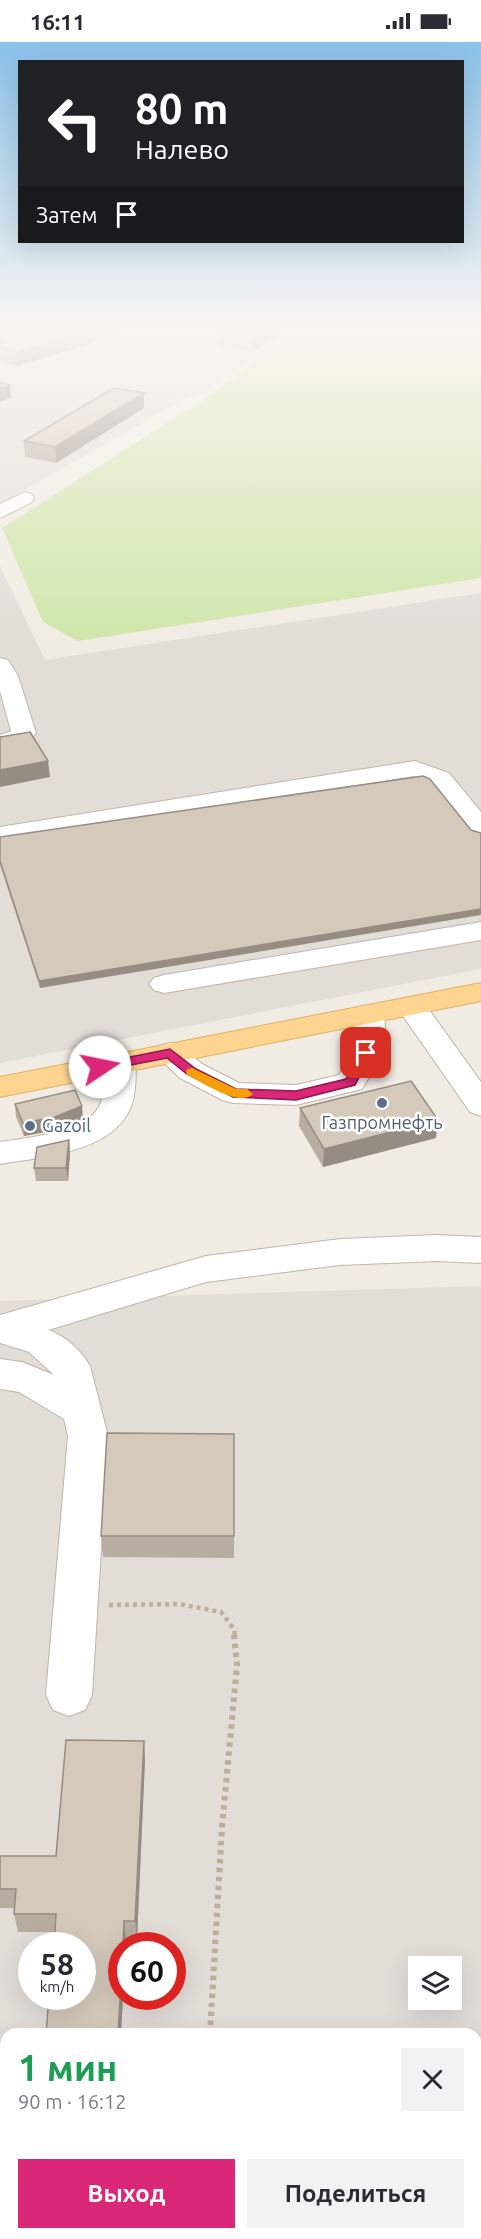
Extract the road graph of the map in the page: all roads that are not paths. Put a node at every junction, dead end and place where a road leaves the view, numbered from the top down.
1 (17, 494) dead end
2 (0, 512) edge
3 (0, 665) edge
4 (0, 742) edge
5 (0, 819) edge
6 (80, 823) junction
7 (481, 829) edge
8 (0, 835) edge
9 (481, 931) edge
10 (164, 984) dead end
11 (481, 992) edge
12 (411, 1006) junction
13 (369, 1014) junction
14 (170, 1053) junction
15 (120, 1063) junction
16 (0, 1087) edge
17 (481, 1105) edge
18 (0, 1152) edge
19 (481, 1250) edge
20 (2, 1329) edge
21 (0, 1374) edge
22 (82, 1411) junction
23 (69, 1695) dead end

1 - 2 street
3 - 4 street
5 - 6 street
6 - 7 street
6 - 8 street
9 - 10 street
11 - 12 main road
12 - 13 main road
12 - 17 street
13 - 14 main road
13 - 14 street
14 - 15 main road
15 - 16 main road
15 - 18 street
19 - 20 street
20 - 22 street
21 - 22 street
22 - 23 street

